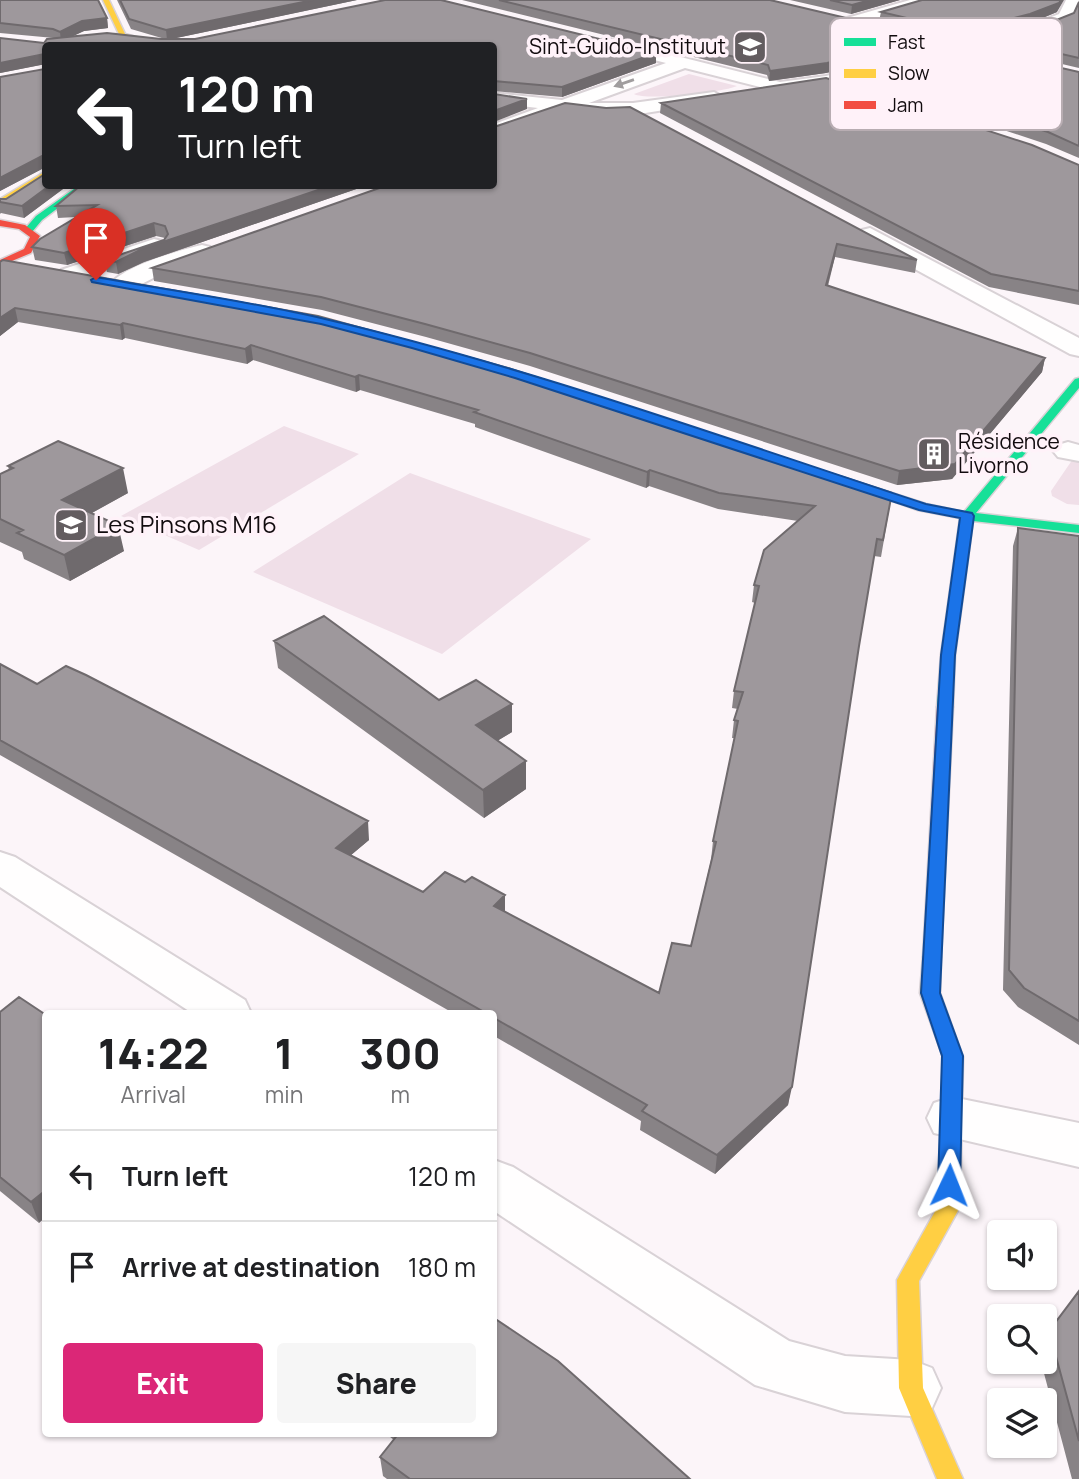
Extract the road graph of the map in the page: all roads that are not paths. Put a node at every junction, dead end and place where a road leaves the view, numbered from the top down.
1 (106, 0) edge
2 (927, 0) edge
3 (1075, 3) edge
4 (855, 18) edge
5 (1062, 19) edge
6 (122, 34) junction
7 (590, 39) edge
8 (78, 42) edge
9 (151, 42) edge
10 (683, 63) junction
11 (830, 80) edge
12 (826, 81) junction
13 (830, 82) edge
14 (780, 87) junction
15 (497, 98) edge
16 (564, 104) junction
17 (633, 109) junction
18 (606, 110) junction
19 (663, 125) edge
20 (497, 129) edge
21 (497, 148) edge
22 (42, 176) edge
23 (79, 189) edge
24 (0, 203) edge
25 (0, 223) edge
26 (846, 223) edge
27 (29, 230) junction
28 (202, 230) edge
29 (228, 243) edge
30 (2, 262) edge
31 (28, 268) edge
32 (59, 274) joint
33 (109, 282) junction
34 (149, 289) edge
35 (1079, 348) edge
36 (1079, 381) edge
37 (831, 477) edge
38 (967, 516) junction
39 (1079, 529) edge
40 (0, 867) edge
41 (223, 1010) edge
42 (951, 1118) junction
43 (1079, 1145) edge
44 (497, 1185) edge
45 (911, 1388) junction
46 (950, 1479) edge

1 - 6 street
2 - 4 street
3 - 5 street
6 - 8 street
6 - 9 street
7 - 10 street
10 - 14 street
10 -> 16 street
11 - 12 street
12 - 13 street
12 - 14 street
14 - 17 street
15 - 16 street
16 - 18 street
16 - 20 street
17 - 18 street
17 - 19 street
18 - 21 street
22 - 24 street
23 - 27 street
25 - 27 street
26 - 35 street
27 - 30 street
28 - 32 street
29 - 33 street
30 - 31 street
32 - 33 street
33 - 34 street
36 - 38 street
37 - 38 street
38 - 39 street
38 - 42 street
40 - 41 street
42 - 43 street
42 - 45 street
44 - 45 street
45 - 46 street

